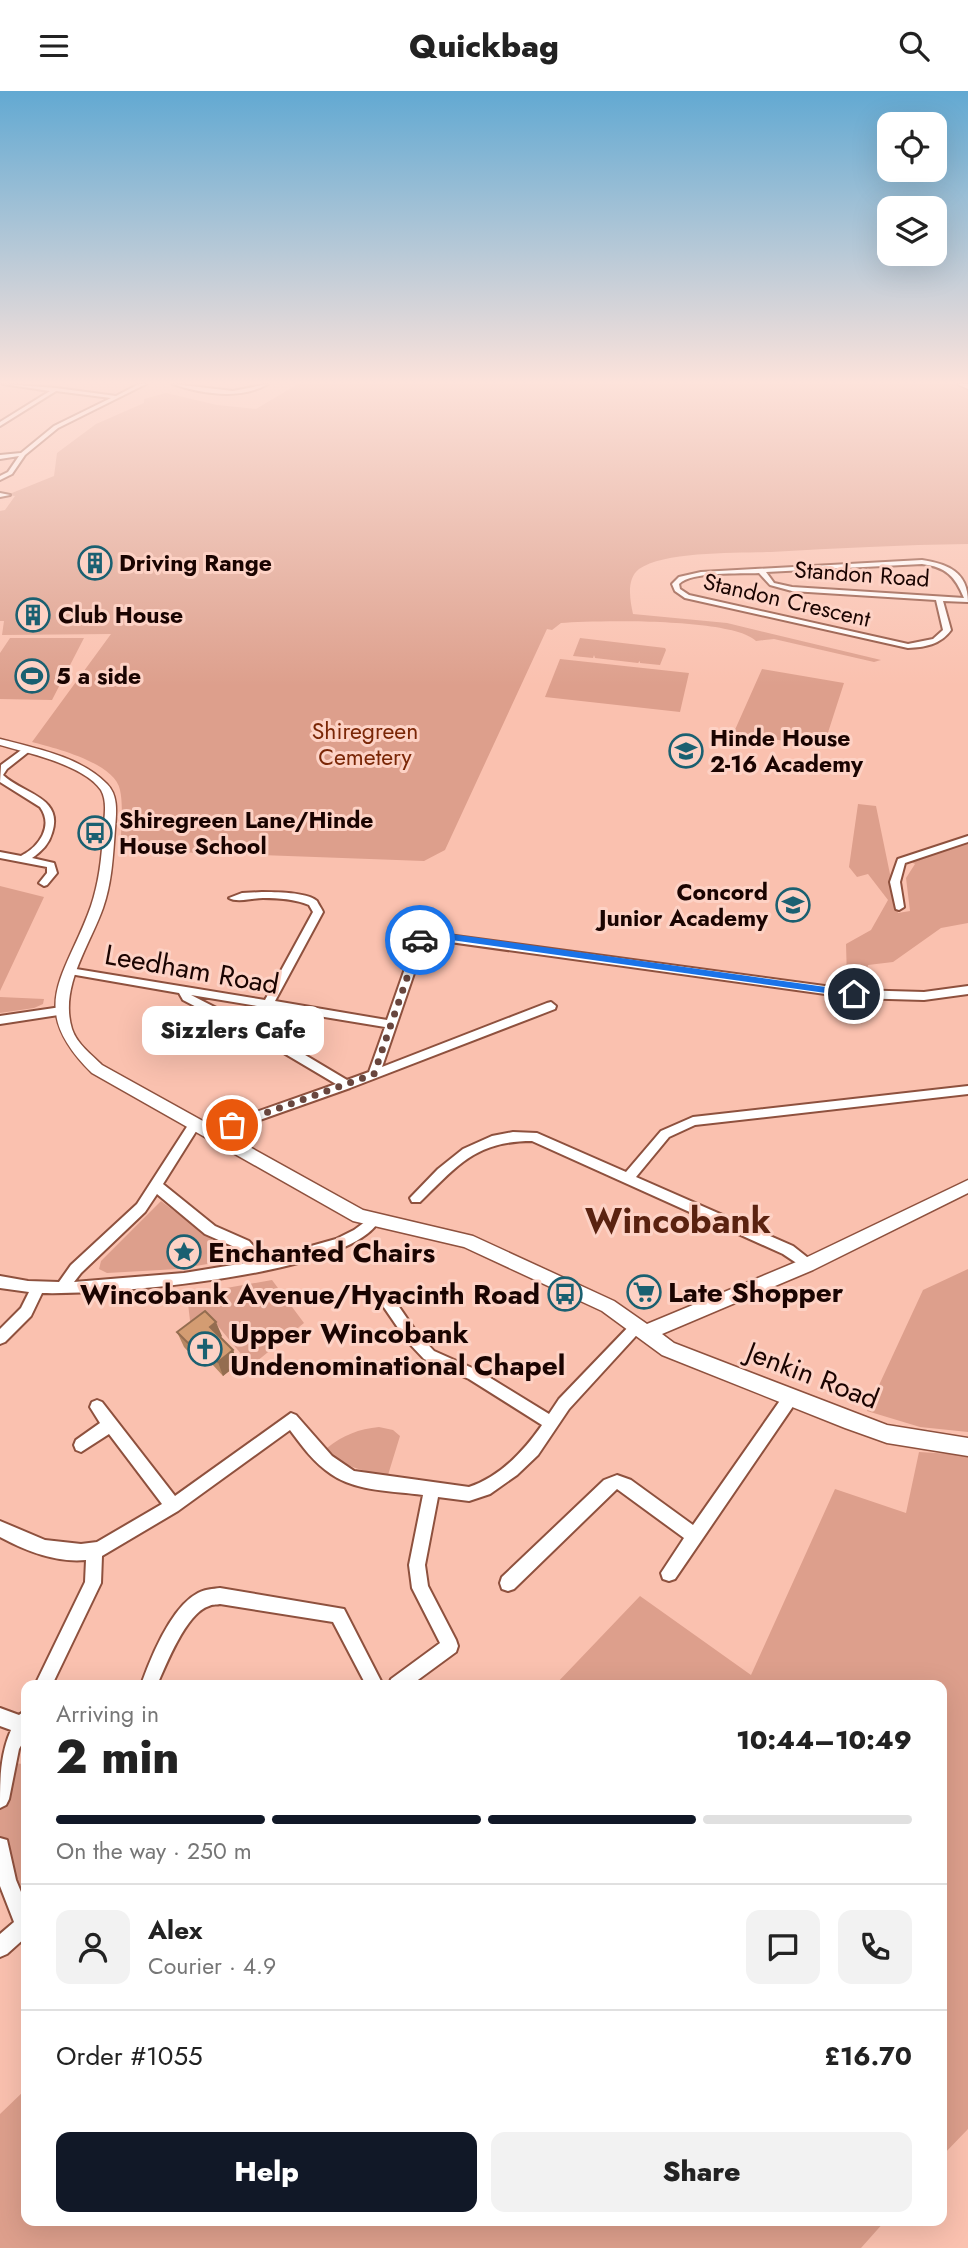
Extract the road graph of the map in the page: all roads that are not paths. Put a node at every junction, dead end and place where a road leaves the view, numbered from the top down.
1 (761, 571) junction
2 (939, 598) junction
3 (968, 599) edge
4 (0, 742) edge
5 (27, 750) junction
6 (0, 776) edge
7 (968, 839) edge
8 (0, 855) edge
9 (23, 859) junction
10 (44, 883) dead end
11 (234, 898) dead end
12 (898, 908) dead end
13 (70, 971) junction
14 (183, 990) junction
15 (968, 990) edge
16 (854, 994) joint
17 (268, 1004) junction
18 (551, 1006) dead end
19 (61, 1011) junction
20 (0, 1020) edge
21 (390, 1024) junction
22 (374, 1074) junction
23 (346, 1085) junction
24 (968, 1090) edge
25 (194, 1125) junction
26 (209, 1133) junction
27 (629, 1177) junction
28 (968, 1186) edge
29 (157, 1187) junction
30 (416, 1198) dead end
31 (373, 1221) junction
32 (807, 1265) junction
33 (263, 1266) junction
34 (0, 1283) edge
35 (38, 1287) junction
36 (63, 1287) junction
37 (386, 1299) dead end
38 (642, 1330) junction
39 (0, 1338) edge
40 (791, 1397) junction
41 (97, 1407) dead end
42 (550, 1422) junction
43 (110, 1424) junction
44 (81, 1445) dead end
45 (968, 1447) edge
46 (432, 1489) junction
47 (173, 1506) junction
48 (0, 1529) edge
49 (694, 1536) junction
50 (94, 1551) junction
51 (669, 1573) dead end
52 (508, 1583) dead end
53 (45, 1680) edge
54 (151, 1680) edge
55 (372, 1680) edge
56 (404, 1680) edge
57 (0, 1717) edge
58 (21, 1721) edge
59 (21, 1729) edge
60 (0, 1799) edge
61 (0, 1847) edge
62 (21, 1914) edge
63 (21, 1928) edge
64 (0, 1947) edge

1 - 2 street, Standon Road
1 - 2 street, Standon Crescent
1 - 3 street
2 - 3 street, Standon Road
4 - 5 street
5 - 6 street
5 - 13 street
6 - 9 street
7 - 12 street
8 - 9 street
9 - 10 street
11 - 17 street
13 - 14 street, Leedham Road
13 - 19 street
14 - 17 street, Leedham Road
14 - 23 street
15 - 16 street
16 - 21 street
17 - 21 street, Leedham Road
18 - 22 street
19 - 20 street
19 - 25 street, Jenkin Road
21 - 22 street
22 - 23 street
23 - 26 street
24 - 27 street
25 - 26 street, Jenkin Road
25 - 29 street
26 - 31 street, Jenkin Road
27 - 30 street
27 - 32 street
28 - 32 street
29 - 33 street
29 - 36 street
31 - 33 street
31 - 38 street, Jenkin Road
32 - 38 street
33 - 36 street
34 - 35 street
35 - 36 street
35 - 39 street
37 - 42 street
38 - 40 street, Jenkin Road
38 - 42 street
40 - 45 street, Jenkin Road
40 - 49 street
41 - 43 street
42 - 46 street
43 - 44 street
43 - 47 street
46 - 47 street
46 - 56 street
47 - 50 street
48 - 50 street
49 - 51 street
49 - 52 street
50 - 53 street
54 - 55 street
57 - 58 street
59 - 60 street
61 - 62 street
63 - 64 street

